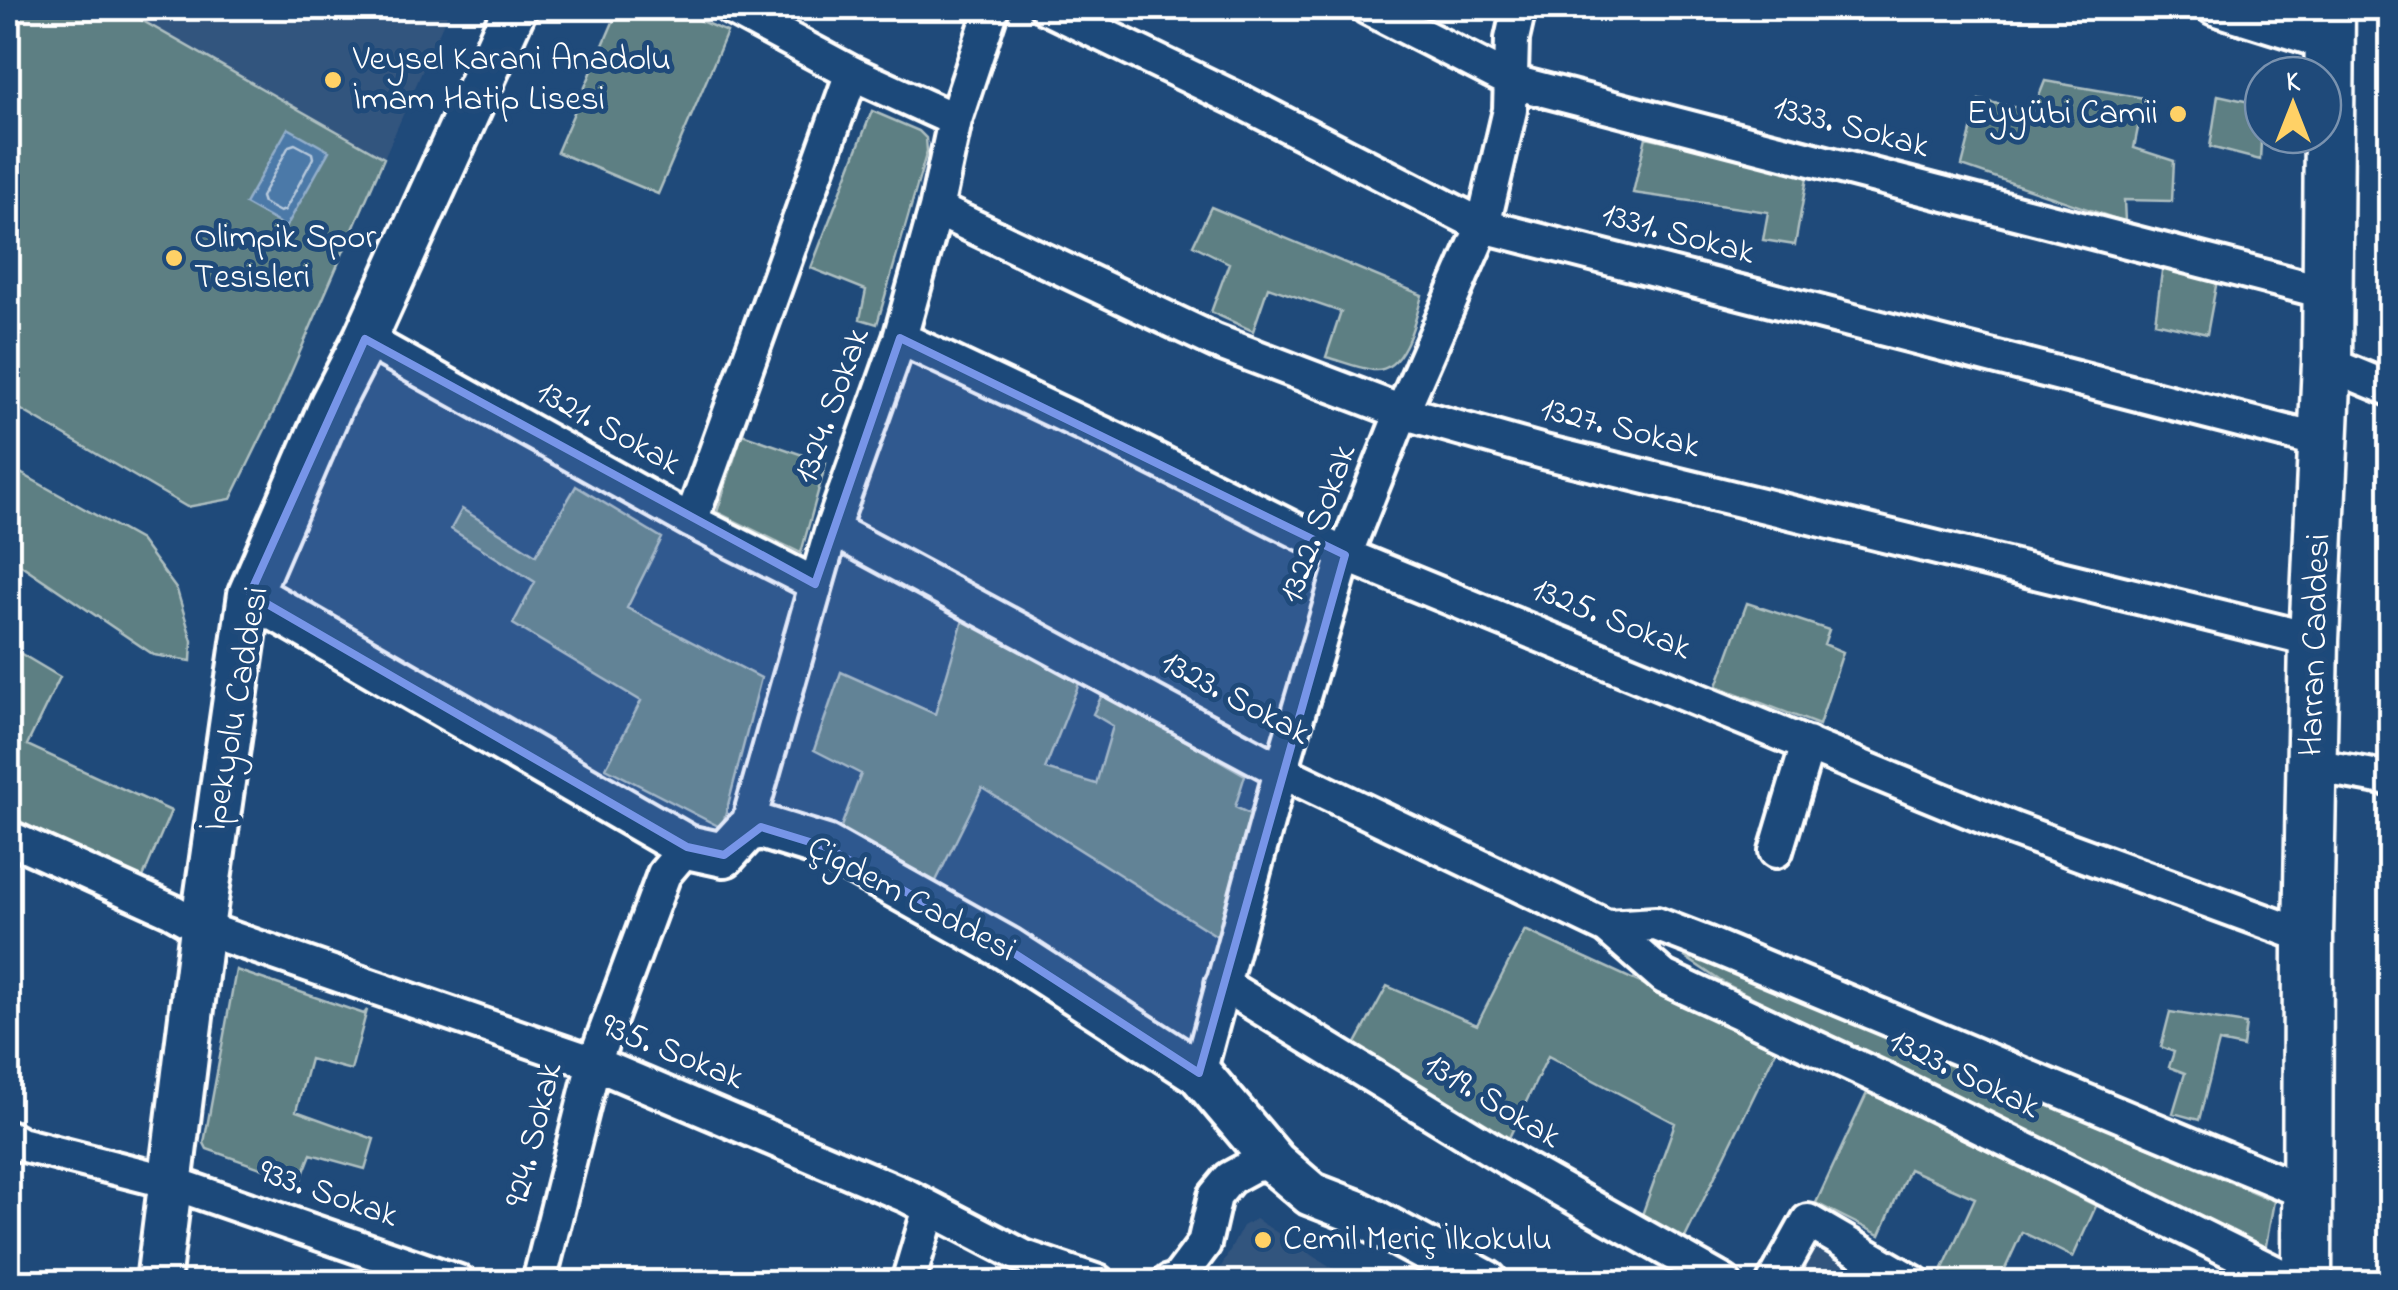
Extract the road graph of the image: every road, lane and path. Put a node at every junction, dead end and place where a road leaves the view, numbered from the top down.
1 (515, 8) edge
2 (731, 8) edge
3 (992, 8) edge
4 (1048, 8) edge
5 (1368, 8) edge
6 (1519, 8) edge
7 (2214, 8) edge
8 (2329, 26) edge
9 (852, 73) junction
10 (1513, 82) junction
11 (955, 120) junction
12 (936, 210) junction
13 (1483, 226) junction
14 (2328, 293) junction
15 (900, 338) junction
16 (365, 339) junction
17 (2327, 363) junction
18 (2390, 389) edge
19 (1402, 412) junction
20 (2325, 442) junction
21 (690, 521) junction
22 (832, 528) junction
23 (1346, 556) junction
24 (815, 584) junction
25 (250, 594) junction
26 (2314, 640) junction
27 (1808, 744) junction
28 (2312, 764) junction
29 (1281, 771) junction
30 (2390, 779) edge
31 (746, 831) junction
32 (8, 836) edge
33 (687, 847) junction
34 (1776, 851) dead end
35 (1607, 927) junction
36 (202, 928) junction
37 (2308, 936) junction
38 (1222, 984) junction
39 (594, 1062) junction
40 (1199, 1073) junction
41 (12, 1150) edge
42 (1275, 1163) junction
43 (170, 1182) junction
44 (2307, 1193) junction
45 (930, 1208) junction
46 (158, 1282) edge
47 (459, 1282) edge
48 (539, 1282) edge
49 (908, 1282) edge
50 (1098, 1282) edge
51 (1168, 1282) edge
52 (1486, 1282) edge
53 (1724, 1282) edge
54 (1774, 1282) edge
55 (1913, 1282) edge
56 (2294, 1282) edge
57 (2307, 1282) edge

1 - 16 street, İpekyolu Caddesi
2 - 9 street
3 - 11 street, 1324. Sokak
4 - 13 street, 1331. Sokak
5 - 10 street, 1333. Sokak
6 - 10 street, 1322. Sokak
7 - 8 street
8 - 14 main road, Harran Caddesi
9 - 11 street
9 - 21 street
10 - 13 street, 1322. Sokak
10 - 14 street, 1333. Sokak
11 - 12 street, 1324. Sokak
12 - 15 street, 1324. Sokak
12 - 19 street, 1327. Sokak
13 - 19 street, 1322. Sokak
13 - 20 street, 1331. Sokak
14 - 17 main road, Harran Caddesi
15 - 22 street, 1324. Sokak
15 - 23 street, 1325. Sokak
16 - 21 street, 1321. Sokak
16 - 25 street, İpekyolu Caddesi
17 - 18 street
17 - 20 main road, Harran Caddesi
19 - 23 street, 1322. Sokak
19 - 26 street, 1327. Sokak
20 - 26 main road, Harran Caddesi
21 - 24 street, 1321. Sokak
22 - 24 street, 1324. Sokak
22 - 29 street, 1323. Sokak
23 - 27 street, 1325. Sokak
23 - 29 street, 1322. Sokak
24 - 31 street, 1324. Sokak
25 - 33 street
25 - 36 street, İpekyolu Caddesi
26 - 28 main road, Harran Caddesi
27 - 34 street
27 - 37 street, 1325. Sokak
28 - 30 street
28 - 37 main road, Harran Caddesi
29 - 35 street, 1323. Sokak
29 - 38 street, 1322. Sokak
31 - 33 street
31 - 40 street, Çigdem Caddesi
32 - 36 street, 935. Sokak
33 - 39 street, 924. Sokak
35 - 44 street, 1323. Sokak
35 - 56 street, 1323. Sokak
36 - 39 street, 935. Sokak
36 - 43 street, İpekyolu Caddesi
37 - 44 main road, Harran Caddesi
38 - 40 street, 1322. Sokak
38 - 53 street, 1319. Sokak
39 - 45 street, 935. Sokak
39 - 48 street, 924. Sokak
40 - 42 street, Çigdem Caddesi
41 - 43 street, 933. Sokak
42 - 51 street
42 - 52 street, Çigdem Caddesi
43 - 46 street, İpekyolu Caddesi
43 - 47 street, 933. Sokak
44 - 57 main road, Harran Caddesi
45 - 49 street
45 - 50 street, 935. Sokak
54 - 55 street

